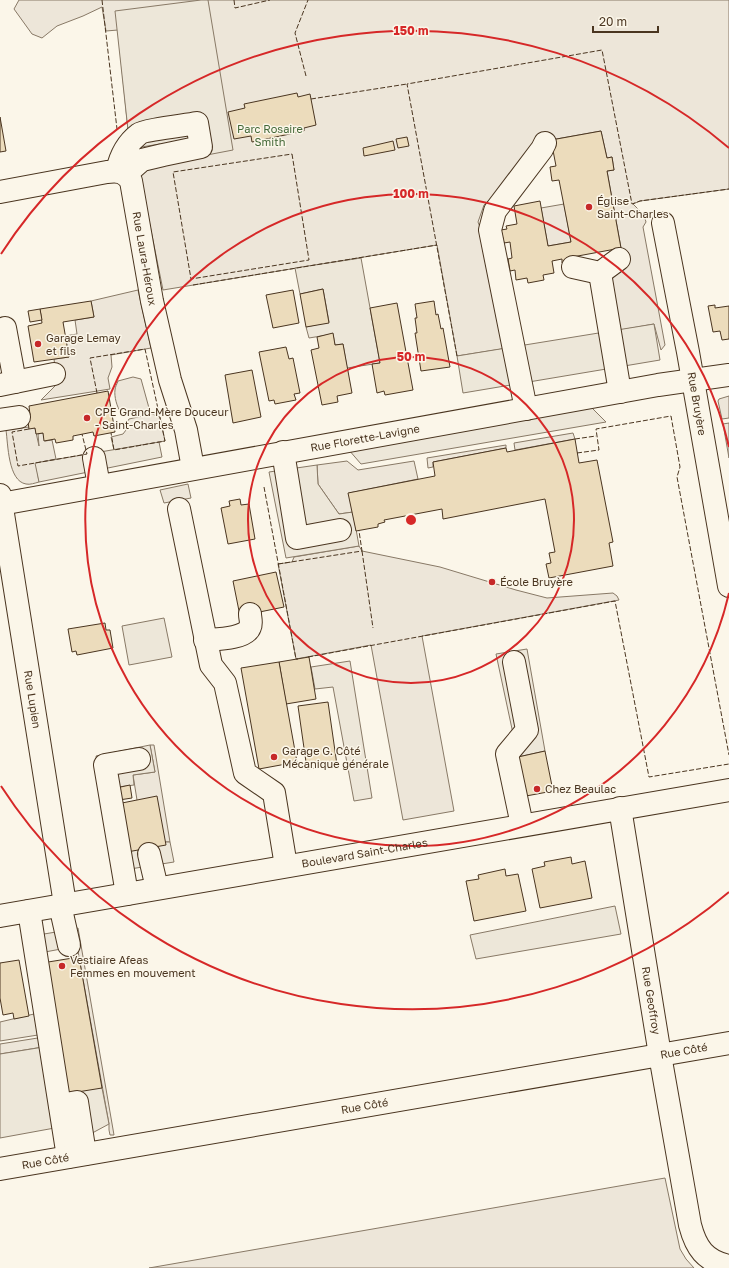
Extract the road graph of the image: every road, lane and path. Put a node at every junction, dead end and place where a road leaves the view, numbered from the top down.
1 (545, 143) dead end
2 (0, 192) edge
3 (663, 223) dead end
4 (619, 259) dead end
5 (573, 267) dead end
6 (600, 272) junction
7 (8, 327) edge
8 (54, 374) dead end
9 (729, 375) edge
10 (692, 380) junction
11 (8, 384) edge
12 (620, 392) junction
13 (526, 409) junction
14 (283, 452) junction
15 (94, 458) dead end
16 (193, 468) junction
17 (99, 486) junction
18 (1, 499) edge
19 (178, 509) dead end
20 (340, 530) dead end
21 (729, 586) edge
22 (250, 614) dead end
23 (205, 640) junction
24 (514, 662) dead end
25 (139, 759) dead end
26 (729, 790) edge
27 (620, 808) junction
28 (522, 825) junction
29 (149, 854) dead end
30 (286, 866) junction
31 (157, 888) junction
32 (127, 894) junction
33 (63, 905) junction
34 (29, 911) junction
35 (0, 916) edge
36 (69, 945) dead end
37 (729, 1043) edge
38 (660, 1054) junction
39 (76, 1156) junction
40 (0, 1169) edge
41 (719, 1262) edge

1 - 13 street
2 - 16 street, Rue Laura-Héroux
3 - 10 street, Rue Bruyère
4 - 6 street
5 - 6 street
6 - 12 street
7 - 11 street
8 - 11 street
9 - 10 street, Rue Florette-Lavigne
10 - 12 street, Rue Florette-Lavigne
10 - 21 street, Rue Bruyère
12 - 13 street, Rue Florette-Lavigne
13 - 14 street, Rue Florette-Lavigne
14 - 16 street, Rue Florette-Lavigne
14 - 20 street
15 - 17 street
16 - 17 street, Rue Florette-Lavigne
17 - 18 street, Rue Florette-Lavigne
18 - 33 street, Rue Lupien
19 - 23 street
22 - 23 street
23 - 30 street
24 - 28 street
25 - 32 street
26 - 27 street, Boulevard Saint-Charles
27 - 28 street, Boulevard Saint-Charles
27 - 38 street, Rue Geoffroy
28 - 30 street, Boulevard Saint-Charles
29 - 31 street
30 - 31 street, Boulevard Saint-Charles
31 - 32 street, Boulevard Saint-Charles
32 - 33 street, Boulevard Saint-Charles
33 - 34 street, Boulevard Saint-Charles
33 - 36 street, Rue Lupien
34 - 35 street, Boulevard Saint-Charles
34 - 39 street
37 - 38 street, Rue Côté
38 - 39 street, Rue Côté
38 - 41 street, Rue Geoffroy
39 - 40 street, Rue Côté

